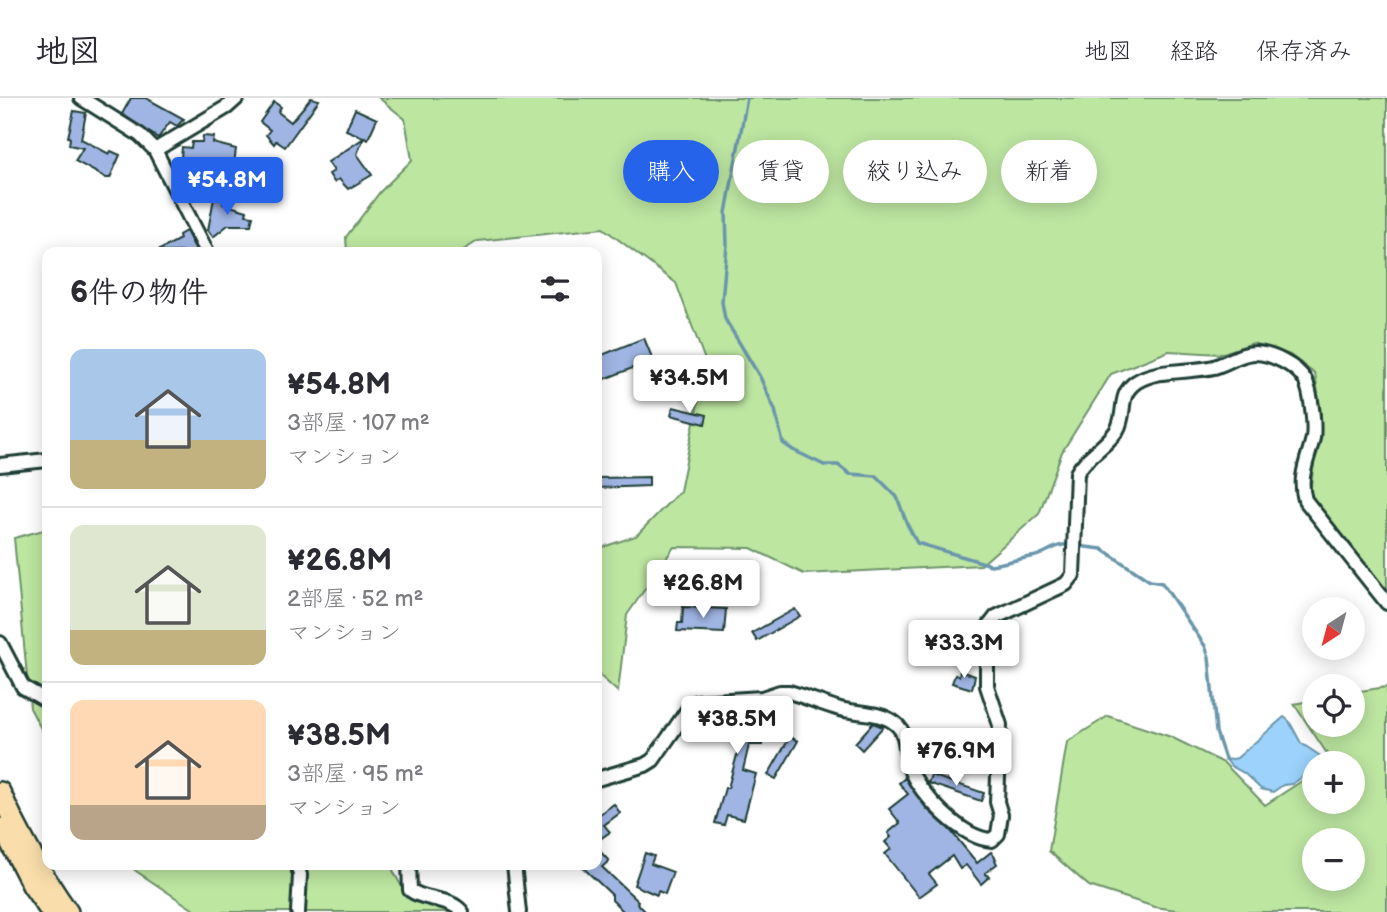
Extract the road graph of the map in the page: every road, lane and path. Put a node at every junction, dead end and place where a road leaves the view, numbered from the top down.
1 (81, 98) edge
2 (237, 98) edge
3 (155, 150) junction
4 (205, 247) edge
5 (42, 461) edge
6 (0, 465) edge
7 (1387, 603) edge
8 (0, 643) edge
9 (42, 698) edge
10 (602, 778) edge
11 (0, 792) edge
12 (0, 822) edge
13 (299, 870) edge
14 (409, 870) edge
15 (515, 870) edge
16 (51, 912) edge
17 (68, 912) edge
18 (298, 912) edge
19 (462, 912) edge
20 (519, 912) edge

1 - 3 street
2 - 3 street
3 - 4 street
5 - 6 street
7 - 10 street
8 - 9 street
11 - 17 main road
12 - 16 main road
13 - 18 street
14 - 19 street
15 - 20 street

